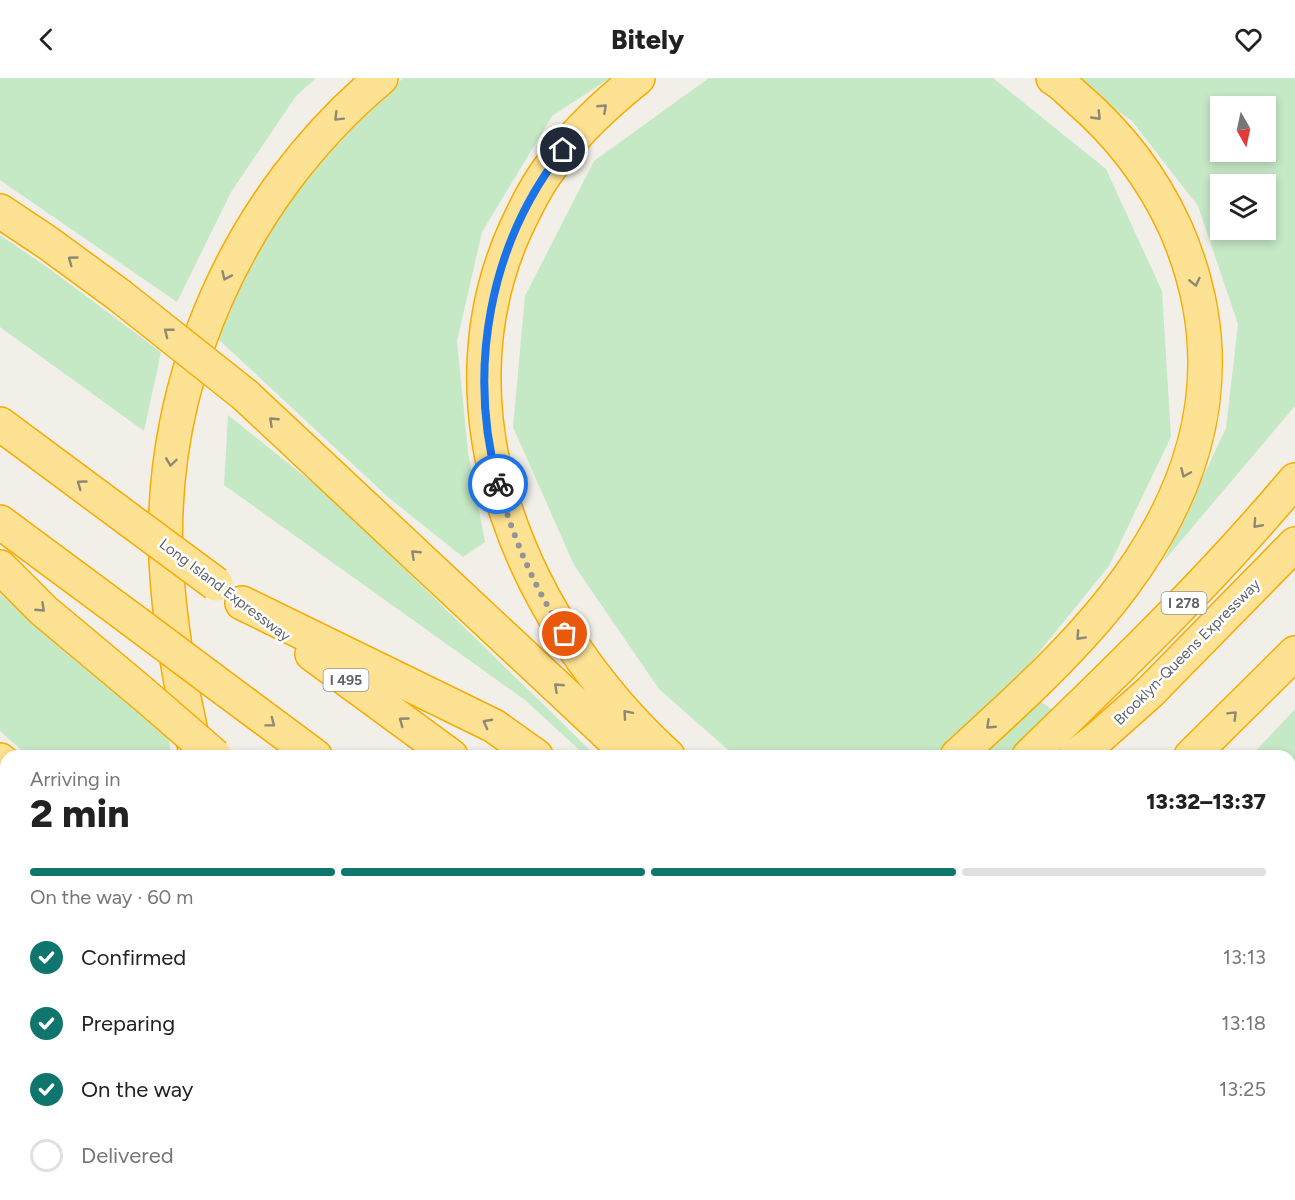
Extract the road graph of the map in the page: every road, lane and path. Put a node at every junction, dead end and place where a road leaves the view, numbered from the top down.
1 (381, 78) edge
2 (638, 78) edge
3 (1053, 78) edge
4 (0, 211) edge
5 (0, 424) edge
6 (1295, 480) edge
7 (0, 522) edge
8 (1295, 544) edge
9 (0, 567) edge
10 (242, 603) junction
11 (1295, 653) edge
12 (1085, 748) edge
13 (196, 750) edge
14 (208, 750) edge
15 (307, 750) edge
16 (442, 750) edge
17 (528, 750) edge
18 (625, 750) edge
19 (661, 750) edge
20 (963, 750) edge
21 (1035, 750) edge
22 (1197, 750) edge

1 -> 13 highway
19 -> 2 highway
3 -> 20 highway
18 -> 4 highway, bridge
10 -> 5 highway, Long Island Expressway / I 495, bridge
6 -> 21 highway, I 278
7 -> 15 highway, bridge
8 - 12 highway, Brooklyn-Queens Expressway / I 278
9 -> 14 highway, bridge
16 -> 10 highway, Long Island Expressway / I 495
17 -> 10 highway
22 -> 11 highway

